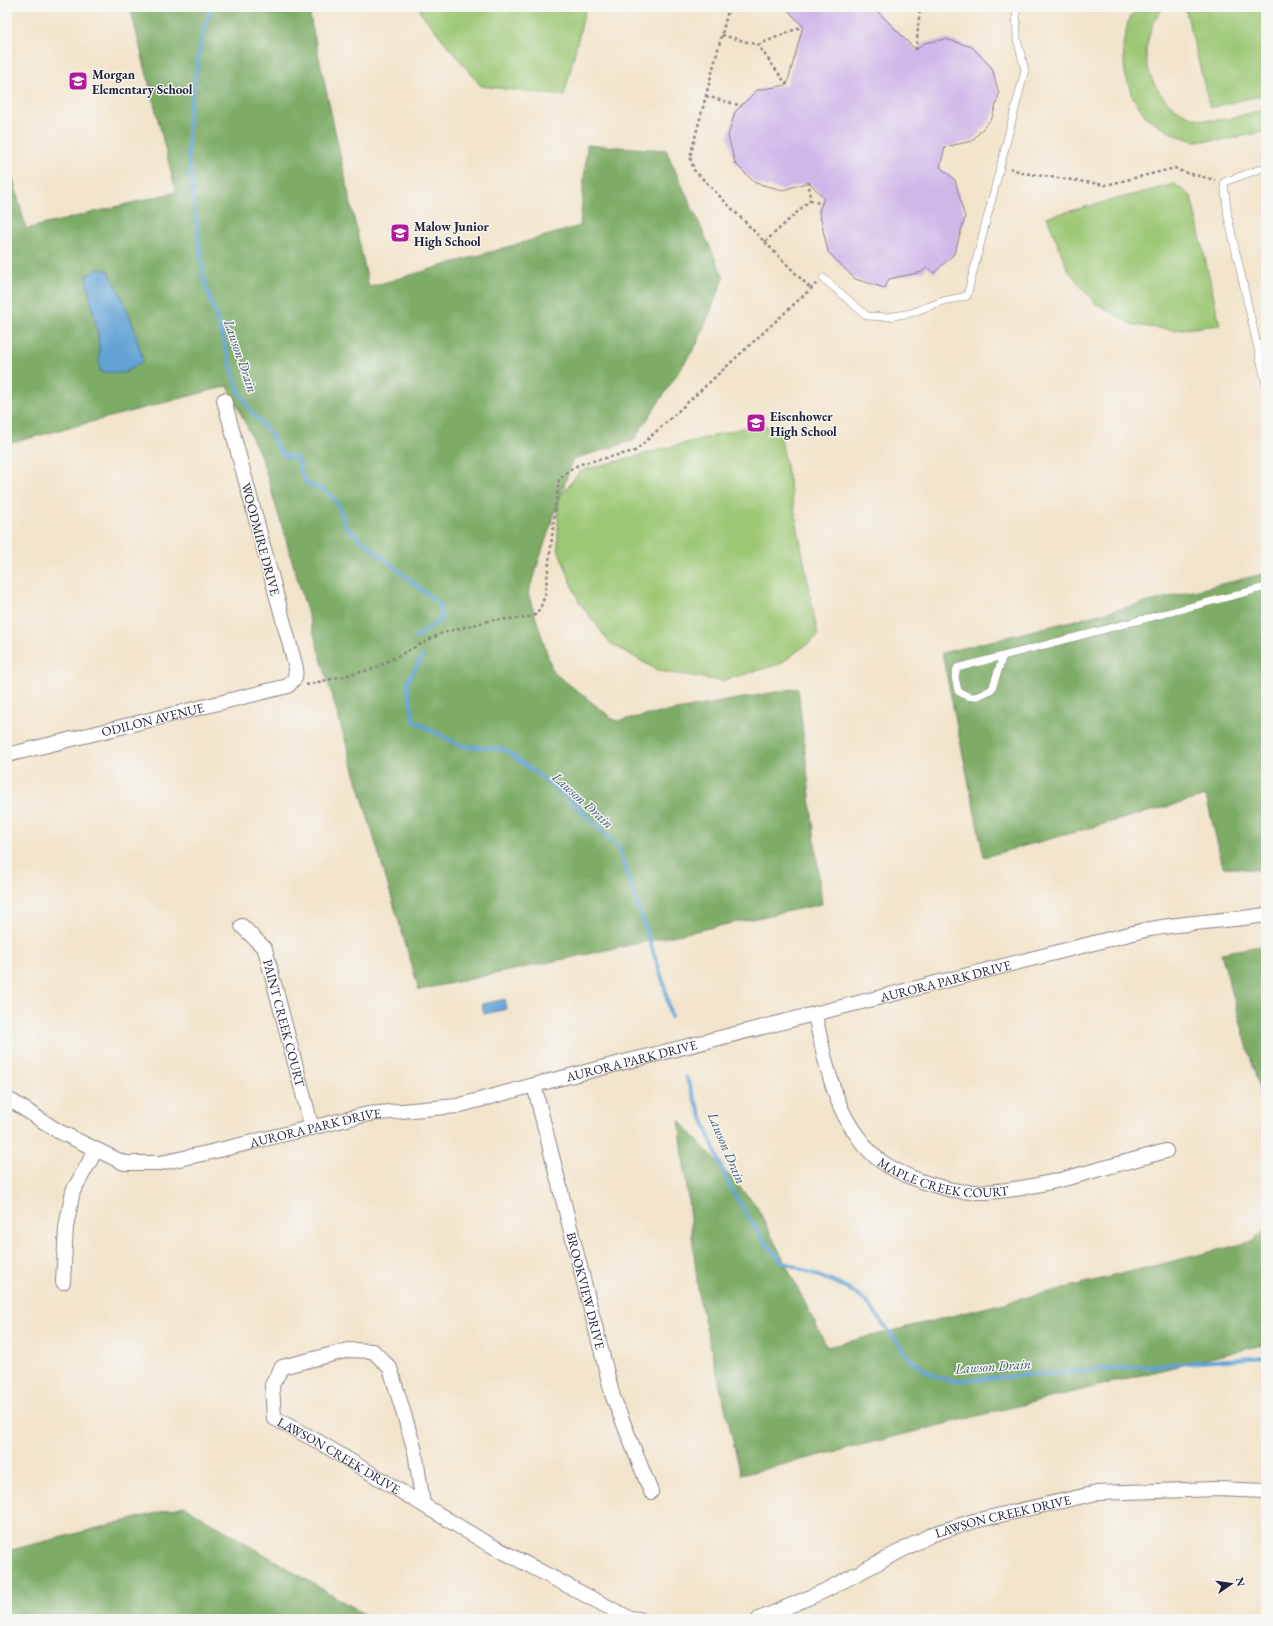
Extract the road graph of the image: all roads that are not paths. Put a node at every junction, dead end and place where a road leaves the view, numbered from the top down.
1 (1018, 7) edge
2 (1266, 167) edge
3 (823, 278) dead end
4 (1266, 384) edge
5 (224, 400) dead end
6 (1266, 587) edge
7 (1002, 656) junction
8 (291, 682) joint
9 (7, 755) edge
10 (1266, 915) edge
11 (242, 926) dead end
12 (814, 1015) junction
13 (534, 1085) junction
14 (7, 1099) edge
15 (312, 1128) junction
16 (96, 1150) junction
17 (1166, 1150) dead end
18 (63, 1282) dead end
19 (1266, 1490) edge
20 (651, 1492) dead end
21 (423, 1504) junction
22 (639, 1619) edge
23 (759, 1619) edge

1 - 3 lane
2 - 4 lane
5 - 8 street, WOODMIRE DRIVE
6 - 7 lane
7 - 7 lane
8 - 9 street, ODILON AVENUE
10 - 12 street, AURORA PARK DRIVE
11 - 15 street, PAINT CREEK COURT
12 - 13 street, AURORA PARK DRIVE
12 - 17 street, MAPLE CREEK COURT
13 - 15 street, AURORA PARK DRIVE
13 - 20 street, BROOKVIEW DRIVE
14 - 16 street, AURORA PARK DRIVE
15 - 16 street, AURORA PARK DRIVE
16 - 18 street
19 - 23 street, LAWSON CREEK DRIVE
21 - 21 street, LAWSON CREEK DRIVE
21 - 22 street, LAWSON CREEK DRIVE

